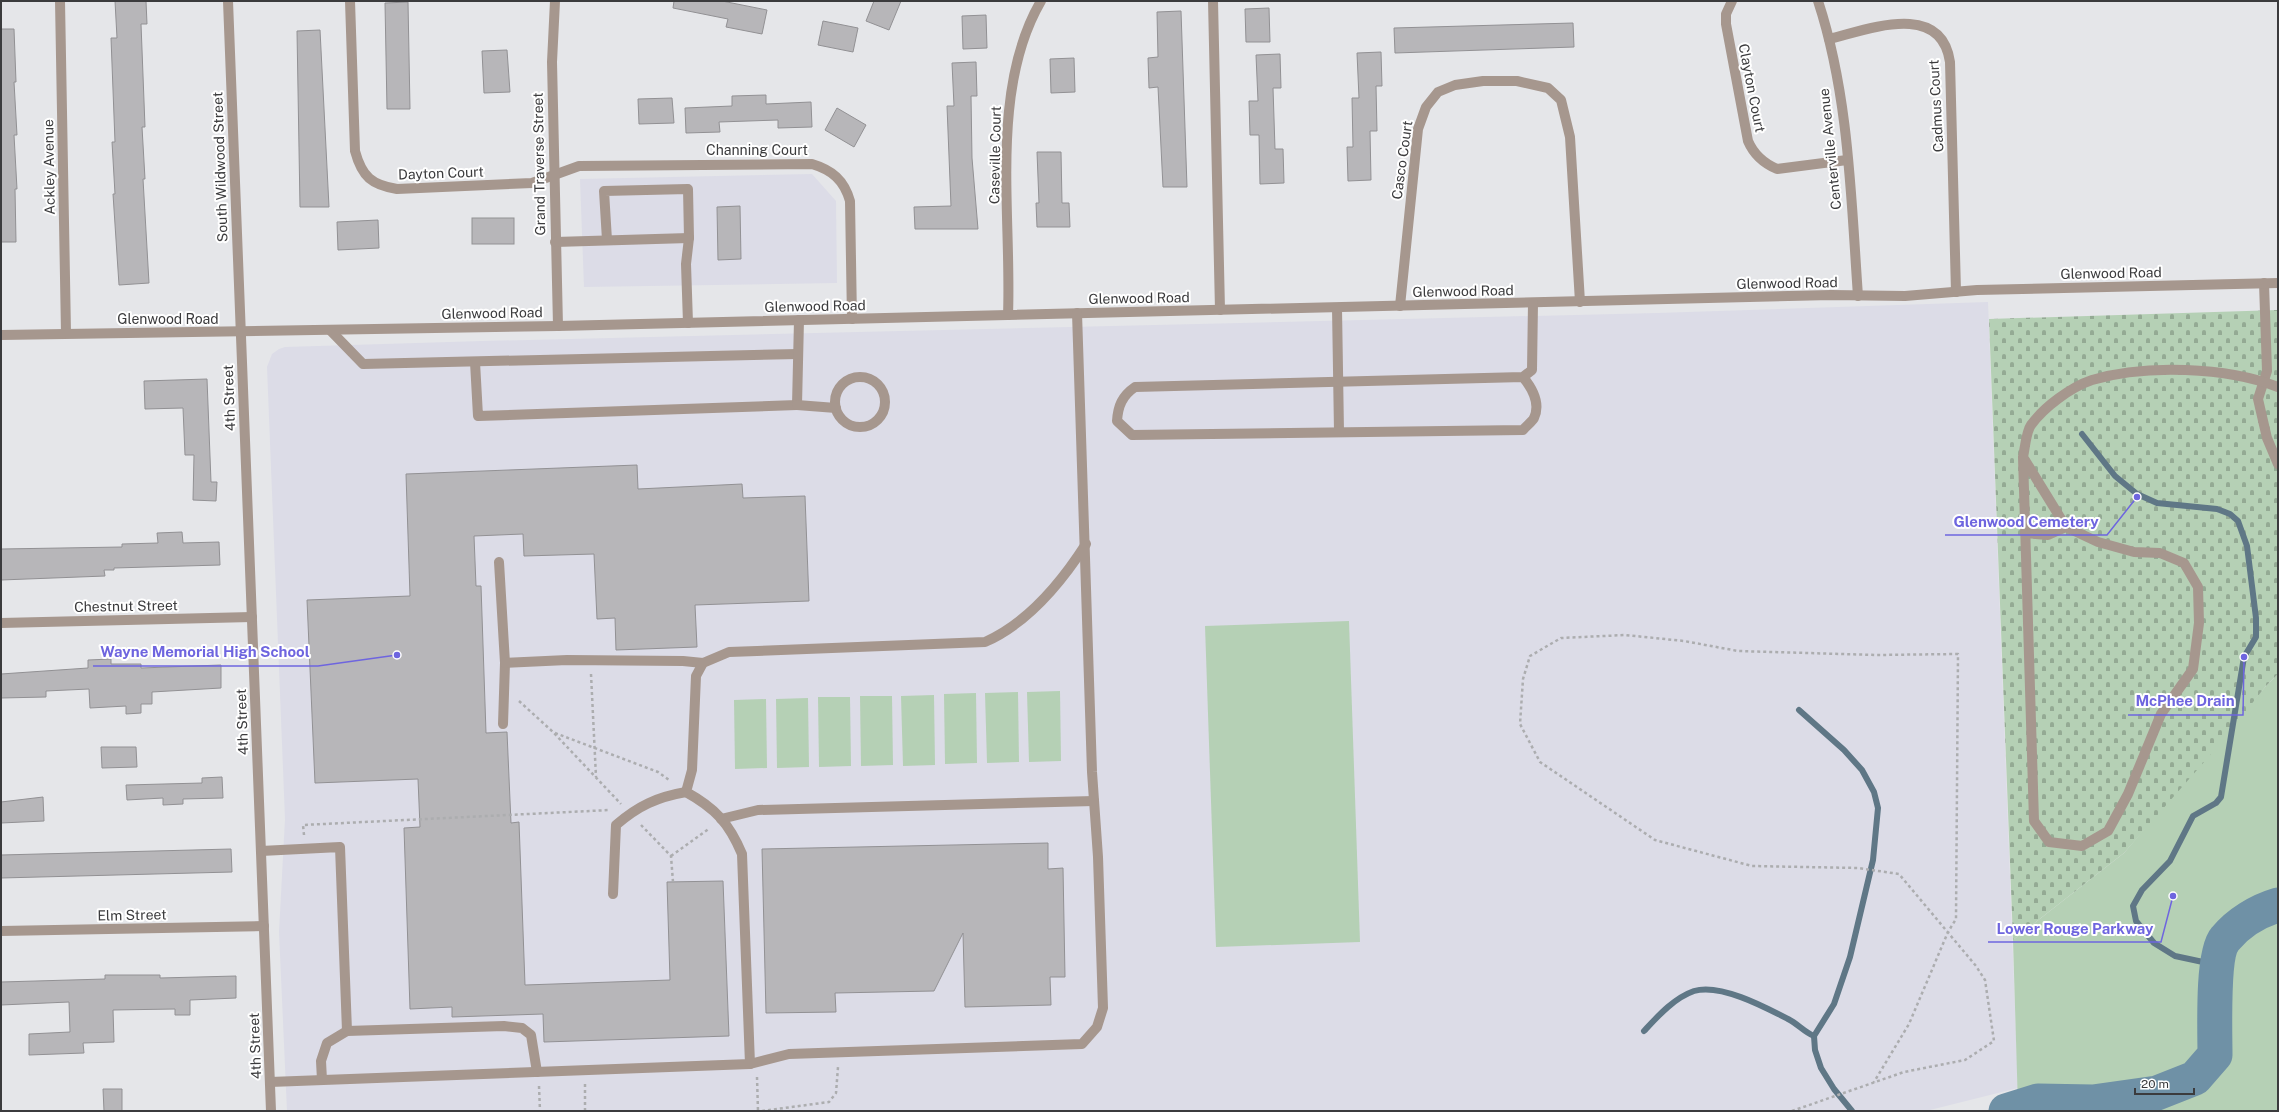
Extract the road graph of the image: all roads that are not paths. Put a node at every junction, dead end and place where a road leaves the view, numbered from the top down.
1 (60, 1) edge
2 (228, 1) edge
3 (350, 1) edge
4 (555, 1) edge
5 (1040, 1) edge
6 (1213, 1) edge
7 (1732, 1) edge
8 (1818, 1) edge
9 (1829, 39) junction
10 (1847, 160) junction
11 (553, 177) junction
12 (689, 238) junction
13 (607, 240) junction
14 (555, 242) junction
15 (2264, 283) junction
16 (2278, 283) edge
17 (1956, 292) junction
18 (1858, 296) junction
19 (1580, 302) junction
20 (1533, 303) junction
21 (1400, 306) junction
22 (1337, 308) junction
23 (1220, 310) junction
24 (1077, 313) junction
25 (1008, 315) junction
26 (852, 319) junction
27 (799, 320) junction
28 (688, 323) junction
29 (558, 326) junction
30 (330, 330) junction
31 (240, 332) junction
32 (66, 333) junction
33 (1, 335) edge
34 (798, 354) junction
35 (475, 362) junction
36 (1523, 377) junction
37 (2264, 381) junction
38 (1339, 383) junction
39 (2278, 387) edge
40 (797, 405) junction
41 (836, 408) junction
42 (1339, 432) junction
43 (2023, 457) junction
44 (2278, 464) edge
45 (2066, 527) junction
46 (2025, 533) junction
47 (1086, 544) junction
48 (500, 562) dead end
49 (252, 617) junction
50 (1, 623) edge
51 (505, 663) junction
52 (703, 663) junction
53 (503, 724) dead end
54 (686, 792) junction
55 (1094, 801) junction
56 (721, 819) junction
57 (262, 851) junction
58 (613, 894) dead end
59 (264, 926) junction
60 (1, 931) edge
61 (347, 1031) junction
62 (753, 1063) junction
63 (538, 1072) junction
64 (322, 1080) junction
65 (270, 1082) junction
66 (272, 1111) edge

1 - 32 street, Ackley Avenue
2 - 31 street, South Wildwood Street
3 - 11 street, Dayton Court
4 - 11 street, Grand Traverse Street
5 - 25 street, Caseville Court
6 - 23 street
7 - 10 street, Clayton Court
8 - 9 street, Centerville Avenue
9 - 10 street, Centerville Avenue
9 - 17 street, Cadmus Court
10 - 18 street, Centerville Avenue
11 - 14 street, Grand Traverse Street
11 - 26 street, Channing Court
12 - 13 street
12 - 13 street
12 - 28 street
13 - 14 street
14 - 29 street, Grand Traverse Street
15 - 16 street, Glenwood Road
15 - 17 street, Glenwood Road
15 - 37 street
17 - 18 street, Glenwood Road
18 - 19 street, Glenwood Road
19 - 20 street, Glenwood Road
19 - 21 street, Casco Court
20 - 21 street, Glenwood Road
20 - 36 street
21 - 22 street, Glenwood Road
22 - 23 street, Glenwood Road
22 - 38 street
23 - 24 street, Glenwood Road
24 - 25 street, Glenwood Road
24 - 47 street
25 - 26 street, Glenwood Road
26 - 27 street, Glenwood Road
27 - 28 street, Glenwood Road
27 - 34 street
28 - 29 street, Glenwood Road
29 - 30 street, Glenwood Road
30 - 31 street, Glenwood Road
30 - 35 street
31 - 32 street, Glenwood Road
31 - 49 street, 4th Street
32 - 33 street, Glenwood Road
34 - 35 street
34 - 40 street
35 - 40 street
36 - 38 street
36 - 42 street
37 - 39 street
37 - 43 street
37 - 44 street
38 - 42 street
38 - 42 street
40 - 41 street
41 - 41 street
43 - 45 street
43 - 46 street
45 - 46 street
45 - 46 street
47 - 52 street
47 - 55 street
48 - 51 street
49 - 50 street, Chestnut Street
49 - 57 street, 4th Street
51 - 52 street
51 - 53 street
52 - 54 street
54 - 56 street
54 - 58 street
55 - 56 street
55 - 62 street
56 - 62 street
57 - 59 street, 4th Street
57 - 61 street
59 - 60 street, Elm Street
59 - 65 street, 4th Street
61 - 63 street
61 - 64 street
62 - 63 street
63 - 64 street
64 - 65 street
65 - 66 street, 4th Street

